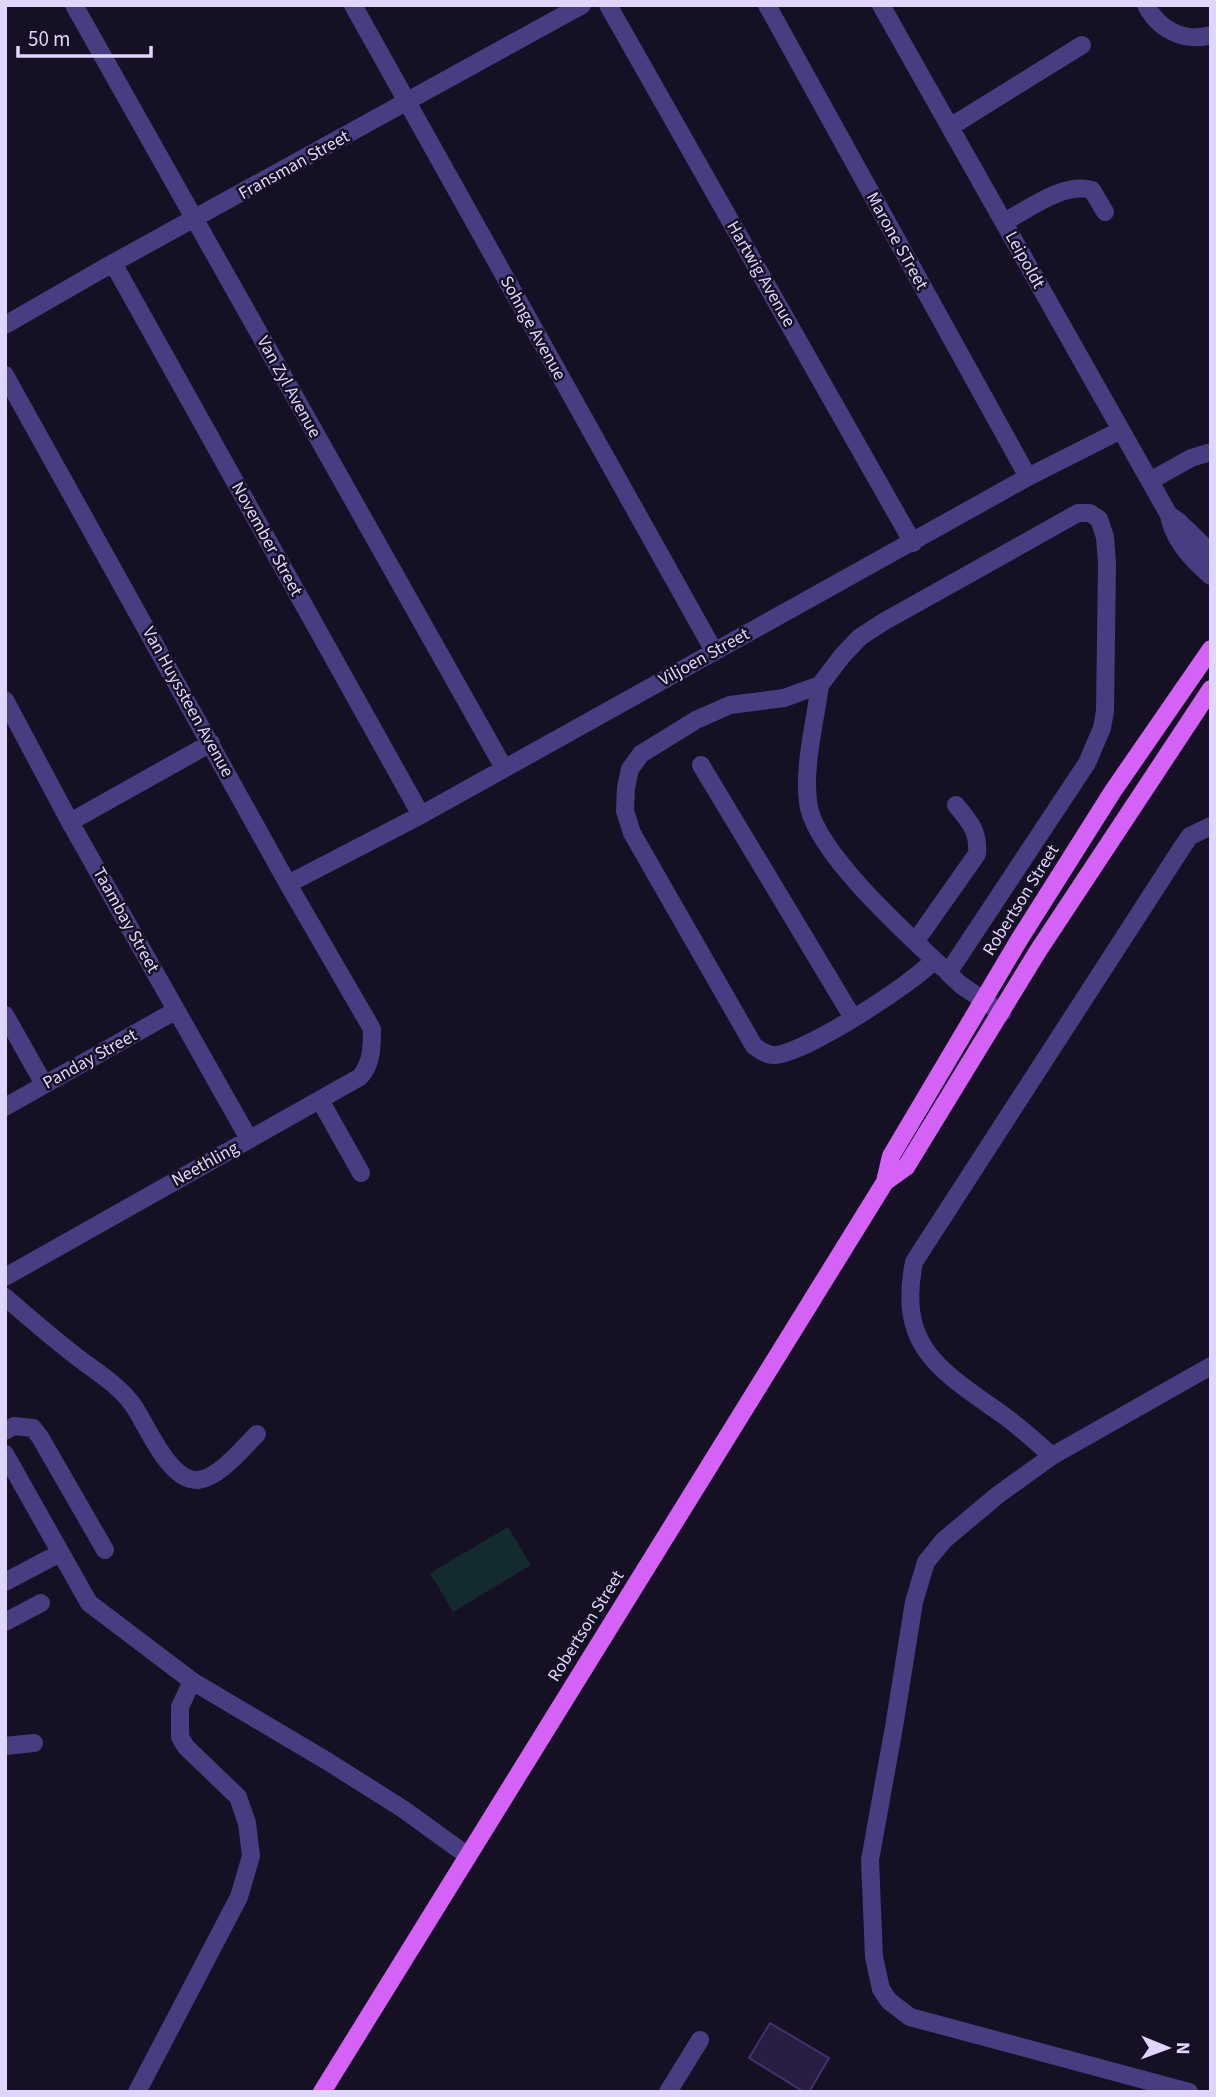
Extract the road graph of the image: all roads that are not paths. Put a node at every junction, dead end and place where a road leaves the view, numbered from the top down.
1 (74, 5) edge
2 (353, 5) edge
3 (582, 5) edge
4 (608, 5) edge
5 (767, 5) edge
6 (881, 5) edge
7 (1146, 5) edge
8 (1211, 35) edge
9 (1083, 45) dead end
10 (407, 103) junction
11 (950, 127) junction
12 (1105, 212) dead end
13 (195, 219) junction
14 (1004, 222) junction
15 (113, 263) junction
16 (5, 325) edge
17 (5, 375) edge
18 (1121, 430) junction
19 (1211, 452) edge
20 (1028, 477) junction
21 (1150, 481) junction
22 (1169, 515) junction
23 (913, 543) junction
24 (1211, 554) edge
25 (1211, 576) edge
26 (1211, 649) edge
27 (714, 651) junction
28 (820, 685) junction
29 (1211, 689) edge
30 (5, 700) edge
31 (211, 743) junction
32 (701, 765) dead end
33 (504, 768) junction
34 (956, 805) dead end
35 (421, 815) junction
36 (70, 822) junction
37 (1211, 826) edge
38 (288, 884) junction
39 (915, 942) junction
40 (941, 967) junction
41 (984, 1000) junction
42 (175, 1012) junction
43 (1002, 1013) junction
44 (5, 1015) edge
45 (853, 1018) junction
46 (372, 1029) joint
47 (44, 1084) junction
48 (320, 1100) junction
49 (5, 1107) edge
50 (248, 1139) junction
51 (361, 1173) dead end
52 (886, 1182) junction
53 (5, 1277) edge
54 (5, 1297) edge
55 (1211, 1366) edge
56 (5, 1431) edge
57 (257, 1434) dead end
58 (5, 1454) edge
59 (1052, 1456) junction
60 (105, 1550) dead end
61 (60, 1553) junction
62 (5, 1582) edge
63 (41, 1602) dead end
64 (5, 1622) edge
65 (192, 1681) junction
66 (34, 1742) dead end
67 (5, 1746) edge
68 (468, 1856) junction
69 (700, 2040) dead end
70 (137, 2092) edge
71 (322, 2092) edge
72 (668, 2092) edge
73 (1189, 2092) edge

1 - 13 street, Van Zyl Avenue
2 - 10 street, Sohnge Avenue
3 - 10 street, Fransman Street
4 - 23 street, Hartwig Avenue
5 - 20 street, Marone STreet
6 - 11 street, Leipoldt
7 - 8 street
9 - 11 street
10 - 13 street, Fransman Street
10 - 27 street, Sohnge Avenue
11 - 14 street, Leipoldt
12 - 14 street
13 - 15 street, Fransman Street
13 - 33 street, Van Zyl Avenue
14 - 18 street, Leipoldt
15 - 16 street, Fransman Street
15 - 35 street, November Street
17 - 31 street, Van Huyssteen Avenue
18 - 20 street, Viljoen Street
18 - 21 street, Leipoldt
19 - 21 street
20 - 23 street, Viljoen Street
21 - 22 street, Leipoldt
22 - 24 street, Leipoldt
22 - 25 street, Leipoldt
23 - 27 street, Viljoen Street
26 - 41 main road, Robertson Street
27 - 33 street, Viljoen Street
28 - 39 street
28 - 40 street
28 - 45 street
29 - 43 main road, Robertson Street
30 - 36 street, Taambay Street
31 - 36 street
31 - 38 street, Van Huyssteen Avenue
32 - 45 street
33 - 35 street, Viljoen Street
34 - 39 street
35 - 38 street, Viljoen Street
36 - 42 street, Taambay Street
37 - 59 street
38 - 46 street, Van Huyssteen Avenue
39 - 40 street
40 - 41 street
40 - 45 street
41 - 43 street
41 - 52 main road, Robertson Street
42 - 47 street, Panday Street
42 - 50 street, Taambay Street
43 - 52 main road, Robertson Street
44 - 47 street
46 - 48 street, Neethling
47 - 49 street, Panday Street
48 - 50 street, Neethling
48 - 51 street
50 - 53 street, Neethling
52 - 68 main road, Robertson Street
54 - 57 street
55 - 59 street
56 - 60 street
58 - 61 street
59 - 73 street
61 - 62 street
61 - 65 street
63 - 64 street
65 - 68 street
65 - 70 street
66 - 67 street
68 - 71 main road, Robertson Street
69 - 72 street

